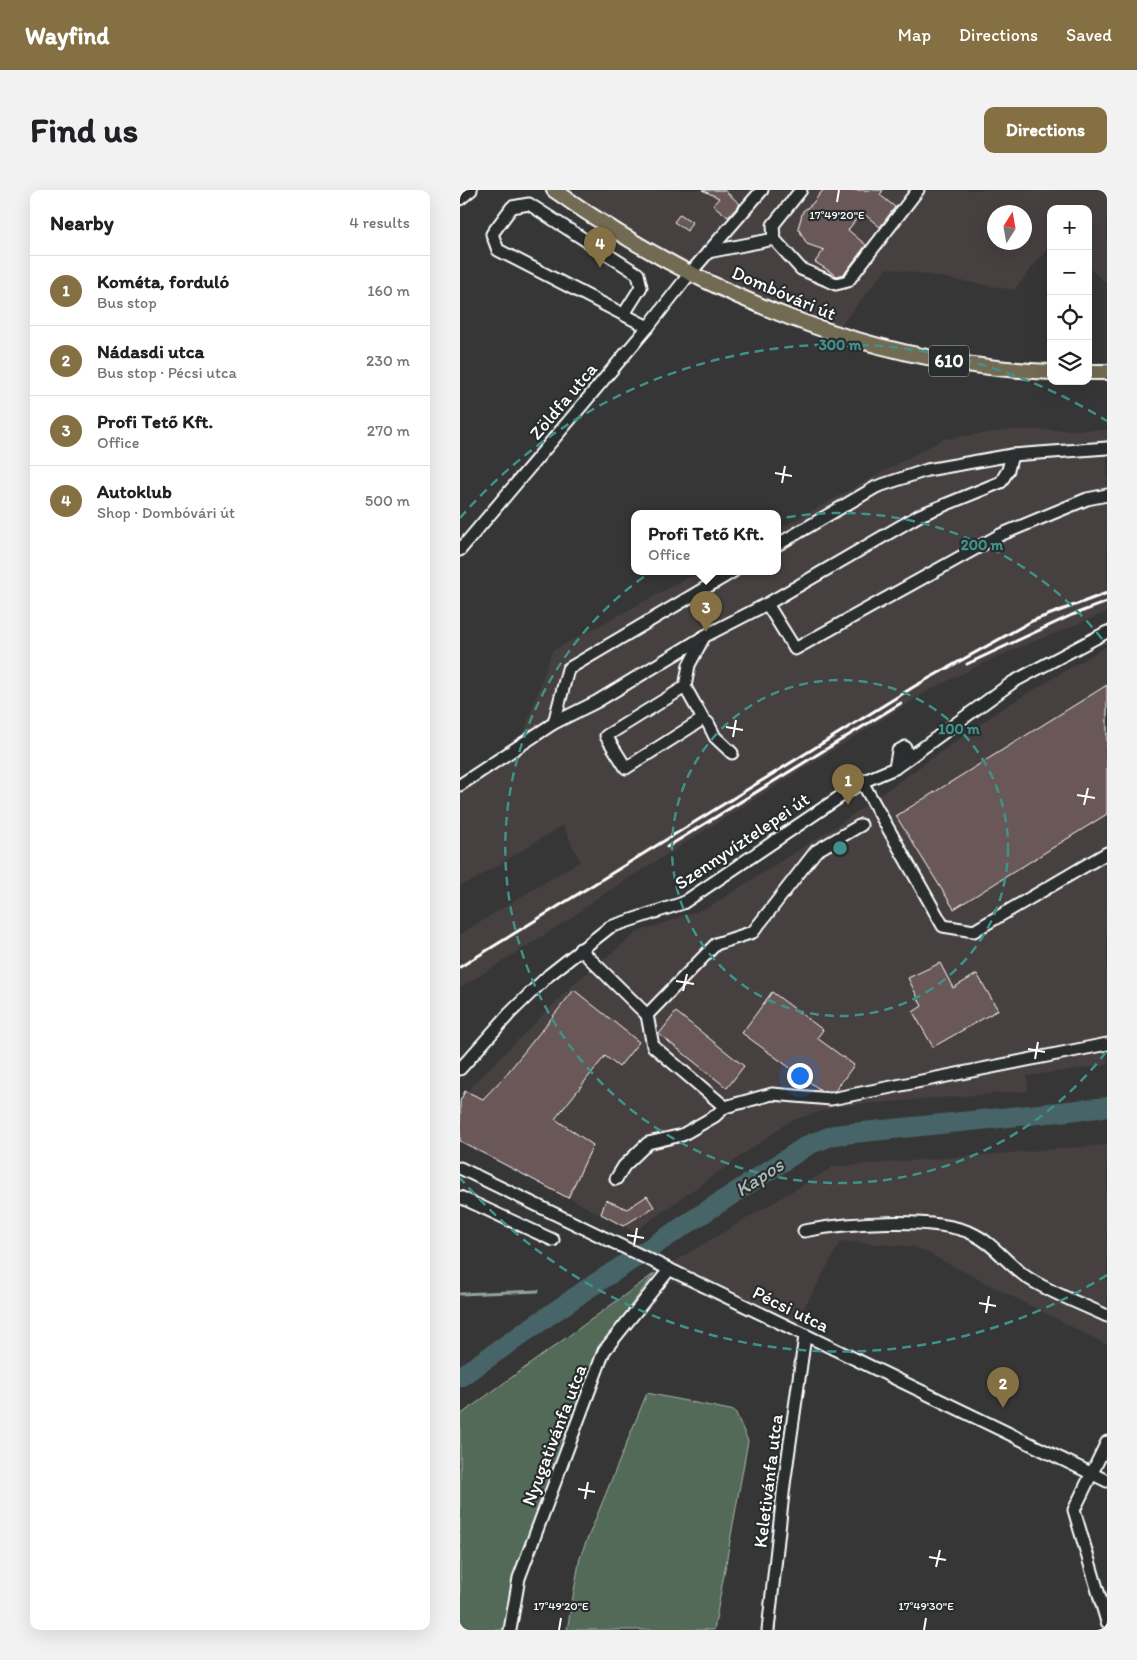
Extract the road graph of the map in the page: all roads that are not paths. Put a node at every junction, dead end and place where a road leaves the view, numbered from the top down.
1 (471, 190) edge
2 (554, 190) edge
3 (762, 190) edge
4 (802, 190) edge
5 (918, 190) edge
6 (460, 199) edge
7 (774, 239) junction
8 (708, 252) junction
9 (690, 272) junction
10 (624, 314) junction
11 (648, 327) junction
12 (1047, 372) edge
13 (1092, 372) edge
14 (1107, 372) edge
15 (1107, 448) edge
16 (1012, 455) junction
17 (1107, 495) edge
18 (781, 543) edge
19 (460, 550) edge
20 (727, 575) edge
21 (767, 604) junction
22 (1107, 632) edge
23 (704, 636) junction
24 (685, 687) junction
25 (703, 719) junction
26 (554, 723) junction
27 (732, 753) dead end
28 (862, 782) junction
29 (460, 785) edge
30 (861, 825) dead end
31 (1107, 853) edge
32 (580, 949) junction
33 (647, 1015) junction
34 (1107, 1044) edge
35 (460, 1069) edge
36 (725, 1107) junction
37 (460, 1168) edge
38 (616, 1179) dead end
39 (460, 1197) edge
40 (804, 1231) dead end
41 (553, 1240) dead end
42 (669, 1270) junction
43 (1107, 1316) edge
44 (805, 1336) junction
45 (1107, 1442) edge
46 (1092, 1474) junction
47 (1107, 1482) edge
48 (1107, 1622) edge
49 (510, 1630) edge
50 (768, 1630) edge

1 - 6 street
2 - 9 main road, Dombóvári út / 610
3 - 8 street, Zöldfa utca
4 - 7 street
5 - 7 street
7 - 8 street
8 - 9 street, Zöldfa utca
9 - 11 street, Zöldfa utca
9 - 12 main road, Dombóvári út / 610
10 - 10 street
10 - 11 street
11 - 19 street, Zöldfa utca
13 - 14 main road
15 - 16 street
16 - 18 street
16 - 21 street
17 - 21 street
20 - 26 street
21 - 23 street
22 - 28 street, Szennyvíztelepei út
23 - 24 street
23 - 26 street
24 - 25 street
24 - 25 street
25 - 27 street
26 - 29 street
28 - 31 street
28 - 32 street, Szennyvíztelepei út
30 - 33 street
32 - 33 street
32 - 35 street, Szennyvíztelepei út
33 - 36 street
34 - 36 street
36 - 38 street
37 - 42 street, Pécsi utca
39 - 41 street
40 - 43 street
42 - 44 street, Pécsi utca
42 - 49 street, Nyugativánfa utca
44 - 46 street, Pécsi utca
44 - 50 street, Keletivánfa utca
45 - 46 street
46 - 47 street, Pécsi utca
46 - 48 street

